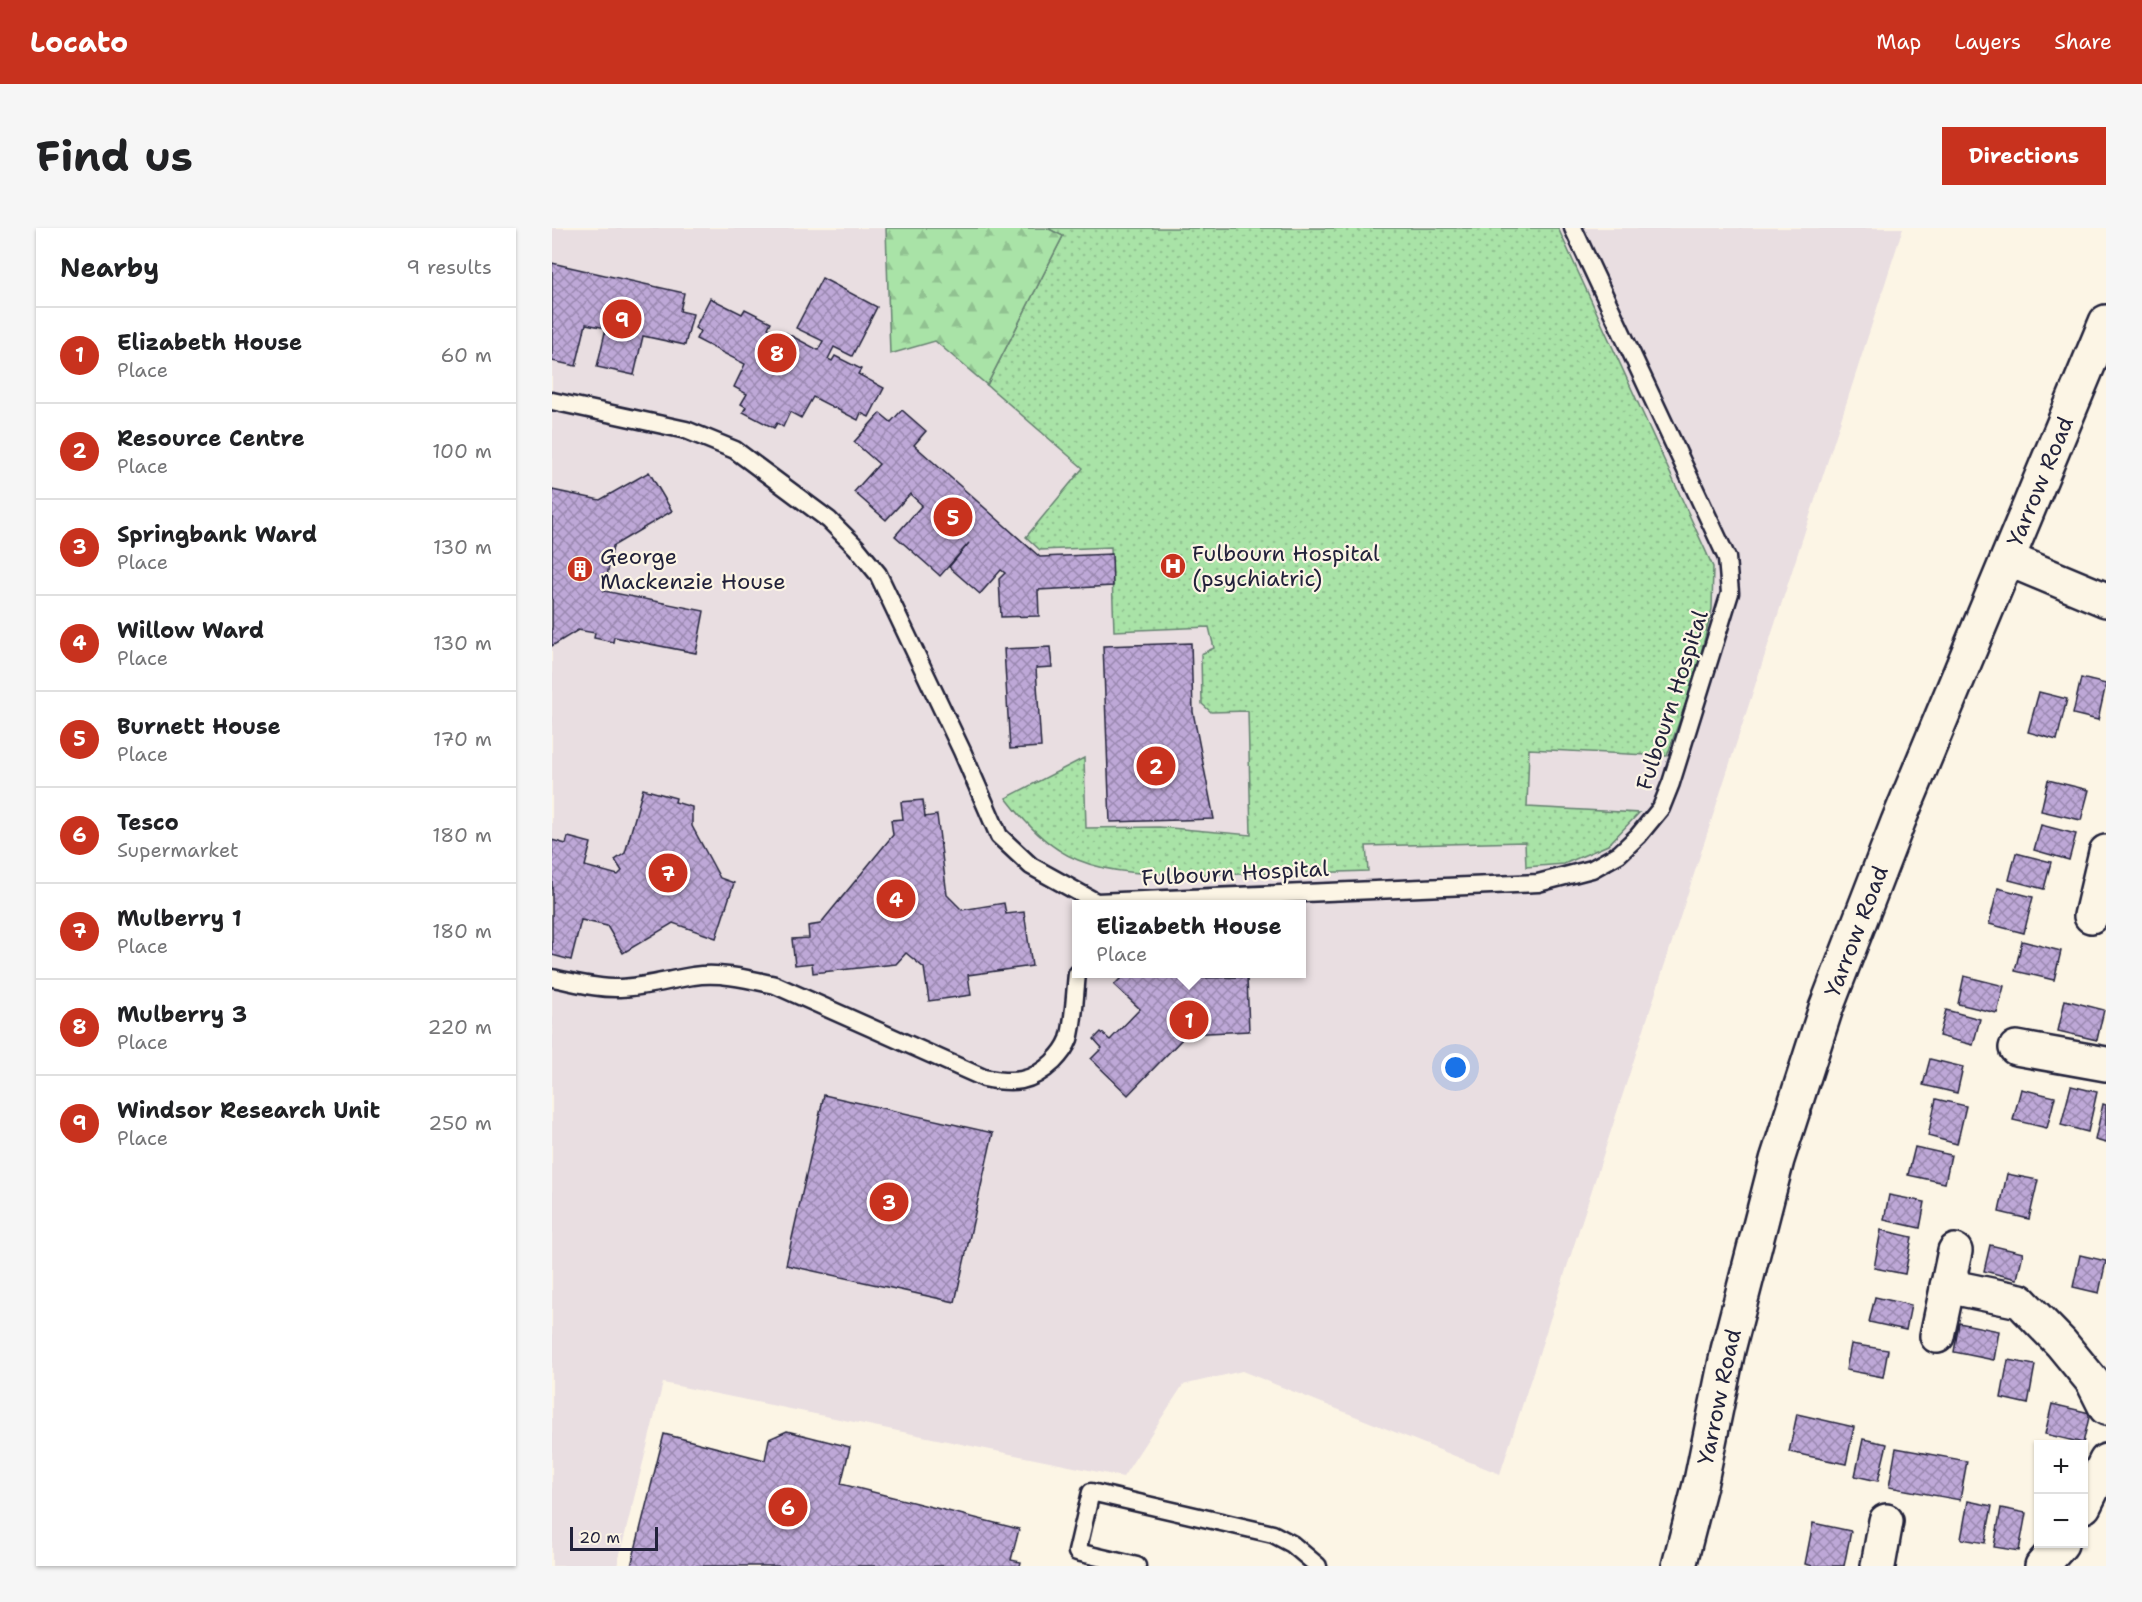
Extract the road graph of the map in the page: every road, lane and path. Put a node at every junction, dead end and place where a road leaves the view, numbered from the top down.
1 (1573, 228) edge
2 (2106, 322) edge
3 (552, 401) edge
4 (2008, 559) junction
5 (2106, 600) edge
6 (2106, 852) edge
7 (1091, 900) edge
8 (1162, 900) edge
9 (2091, 916) dead end
10 (552, 978) edge
11 (1077, 978) edge
12 (2016, 1048) dead end
13 (2106, 1064) edge
14 (1955, 1251) dead end
15 (1947, 1286) junction
16 (1937, 1336) dead end
17 (2106, 1408) edge
18 (2106, 1461) edge
19 (2088, 1498) edge
20 (1886, 1521) dead end
21 (2058, 1548) edge
22 (1883, 1565) edge
23 (1137, 1566) edge
24 (1318, 1566) edge
25 (1679, 1566) edge
26 (2042, 1566) edge

1 - 8 lane, Fulbourn Hospital
2 - 4 street, Yarrow Road
3 - 7 lane, Fulbourn Hospital
4 - 5 street
4 - 25 street, Yarrow Road
6 - 9 street
10 - 11 lane
12 - 13 street
14 - 15 street
15 - 16 street
15 - 17 street
18 - 19 street
20 - 22 street
21 - 26 street
23 - 24 lane

